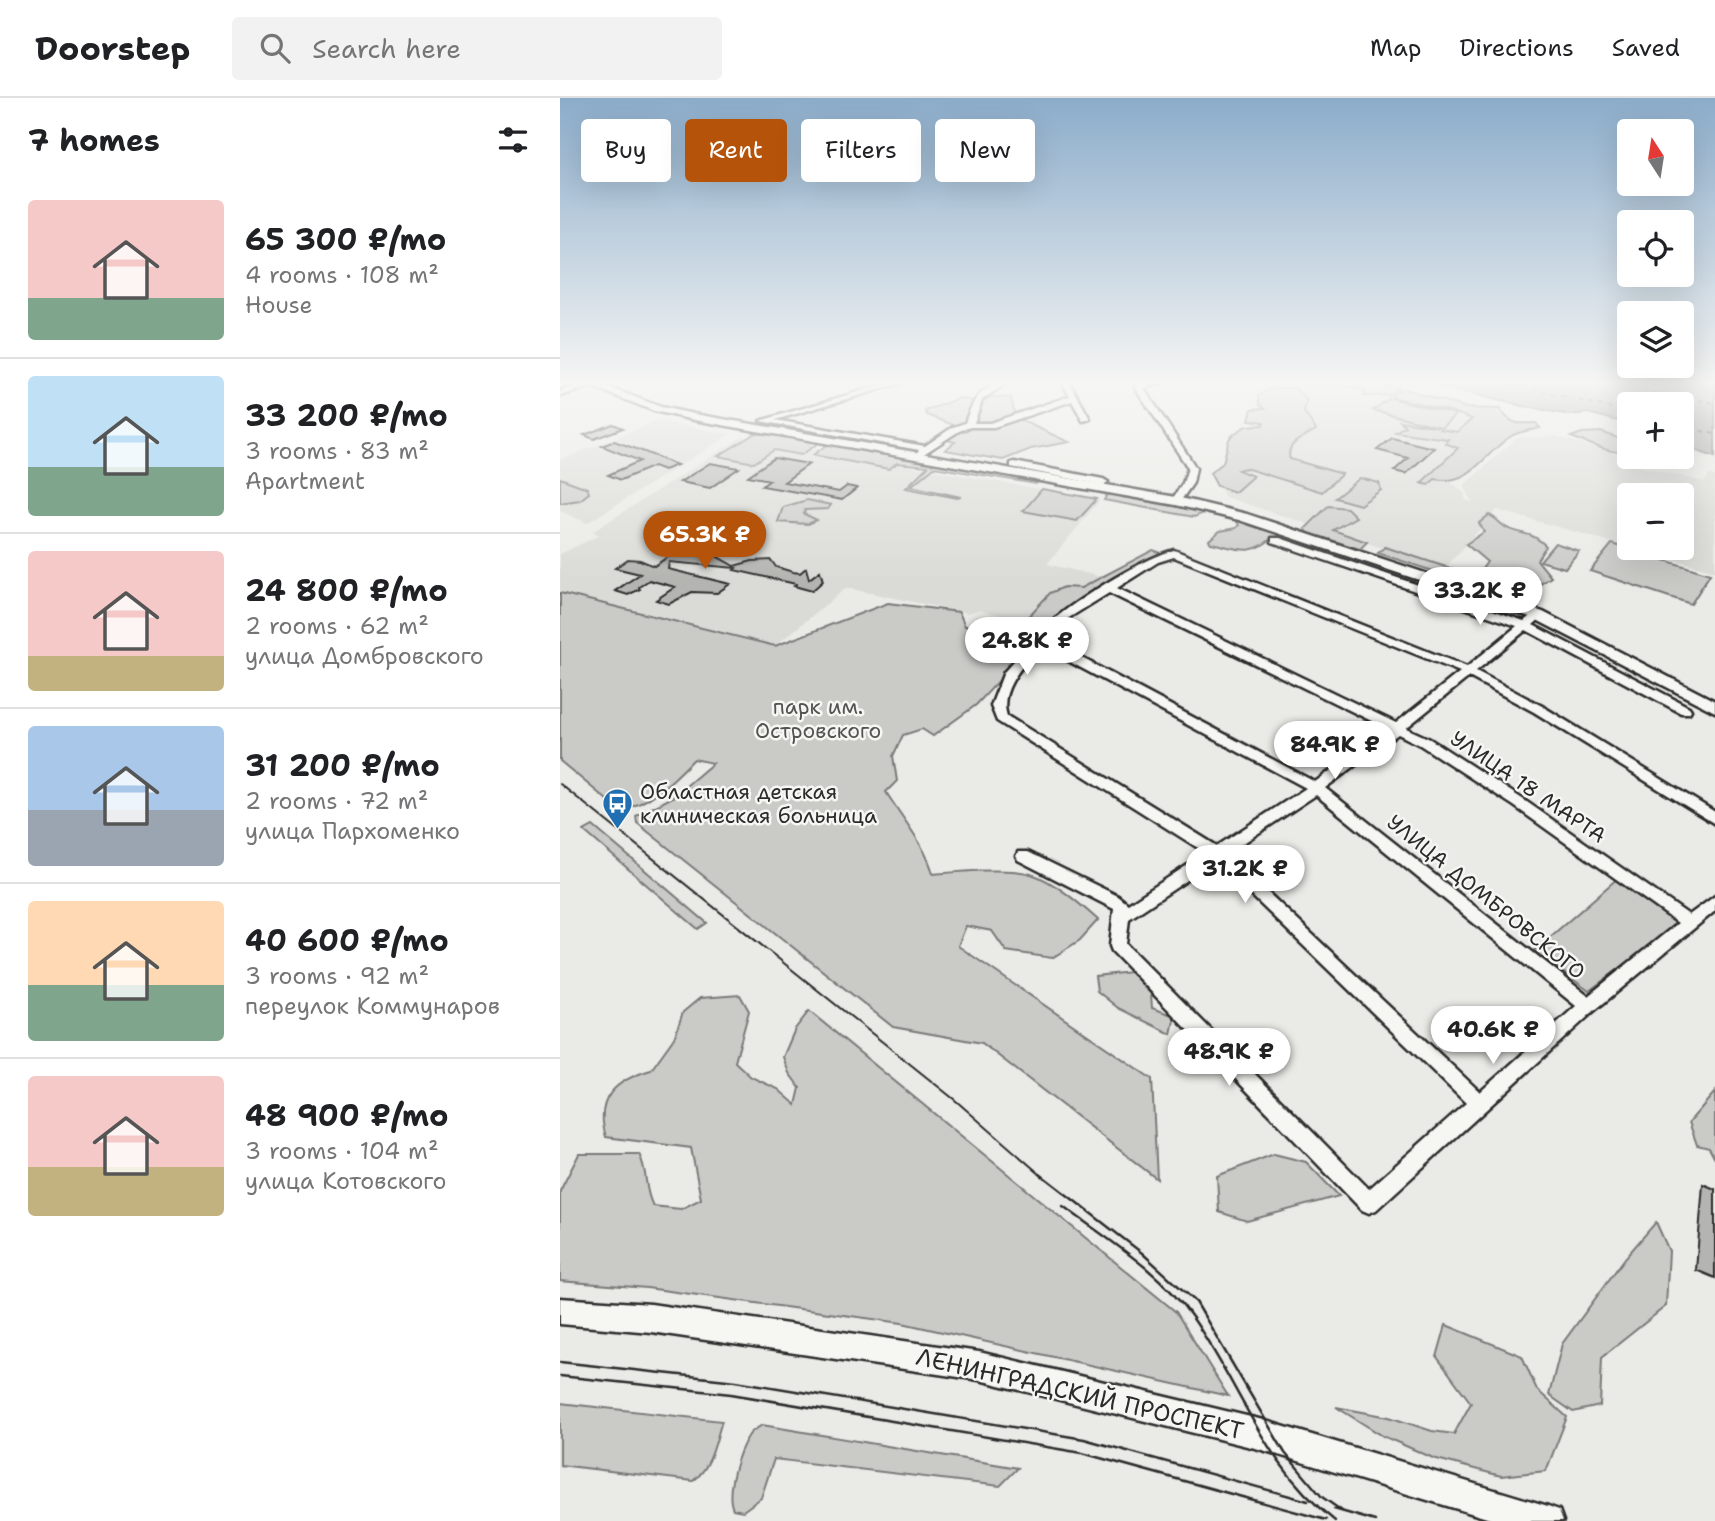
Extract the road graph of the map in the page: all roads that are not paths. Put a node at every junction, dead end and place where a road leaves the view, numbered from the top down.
1 (889, 447) edge
2 (899, 447) edge
3 (929, 447) edge
4 (1179, 447) edge
5 (922, 452) junction
6 (1014, 465) dead end
7 (1049, 475) junction
8 (1103, 482) dead end
9 (1175, 501) junction
10 (1276, 540) dead end
11 (1110, 589) junction
12 (1538, 615) junction
13 (1524, 625) junction
14 (1033, 637) junction
15 (1468, 671) junction
16 (1715, 707) edge
17 (1685, 710) dead end
18 (1398, 728) junction
19 (1315, 788) junction
20 (1715, 819) edge
21 (1215, 852) junction
22 (1023, 856) dead end
23 (1715, 902) edge
24 (1122, 916) junction
25 (1689, 923) junction
26 (1588, 1006) junction
27 (1480, 1104) junction
28 (560, 1311) edge
29 (1548, 1521) edge

1 - 5 main road
2 - 5 street
3 - 5 street
4 - 9 street
5 - 7 main road
6 - 7 street
7 - 8 street
7 - 9 main road
9 - 12 main road
10 - 13 street
11 - 14 street
11 - 15 street
11 - 18 street, УЛИЦА 18 МАРТА
12 - 13 street
12 - 16 main road
13 - 15 street
13 - 17 street
14 - 19 street, УЛИЦА ДОМБРОВСКОГО
14 - 21 street
15 - 18 street
15 - 20 street
18 - 19 street
18 - 25 street, УЛИЦА 18 МАРТА
19 - 21 street
19 - 26 street, УЛИЦА ДОМБРОВСКОГО
21 - 24 street
21 - 27 street
22 - 24 street
23 - 25 street
24 - 27 street
25 - 26 street
26 - 27 street
28 - 29 main road, ЛЕНИНГРАДСКИЙ ПРОСПЕКТ

